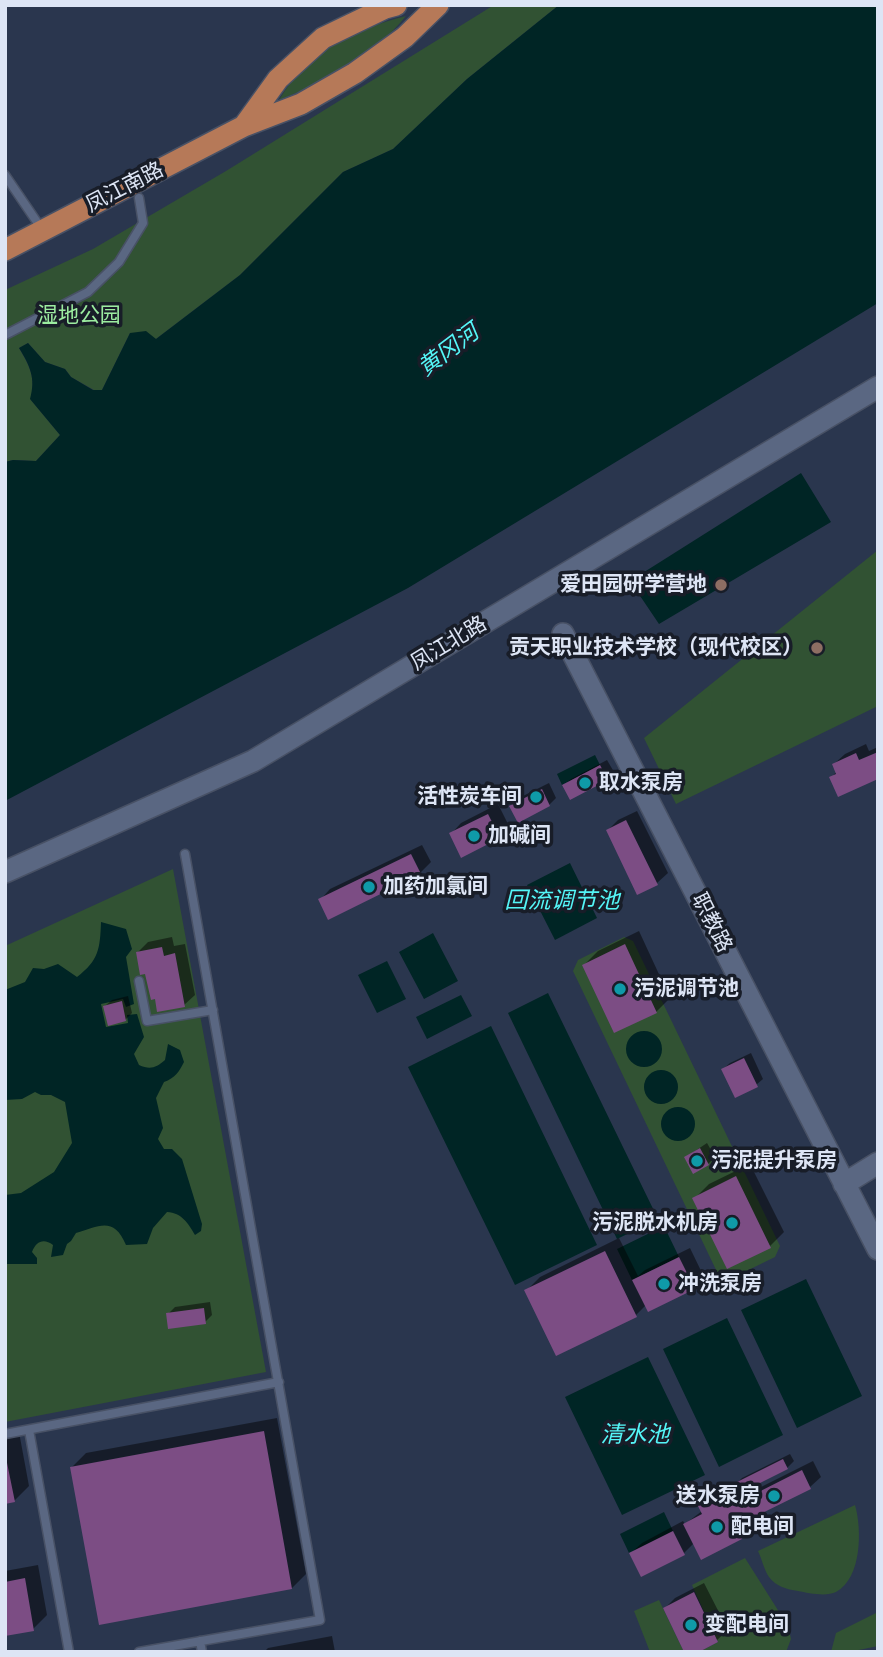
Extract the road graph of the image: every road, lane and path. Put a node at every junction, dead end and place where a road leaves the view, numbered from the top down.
1 (396, 5) edge
2 (438, 5) edge
3 (244, 126) junction
4 (5, 175) edge
5 (139, 198) dead end
6 (39, 225) dead end
7 (5, 250) edge
8 (5, 335) edge
9 (878, 387) edge
10 (563, 634) dead end
11 (185, 854) dead end
12 (5, 872) edge
13 (139, 981) dead end
14 (213, 1010) junction
15 (878, 1163) edge
16 (845, 1184) junction
17 (878, 1249) edge
18 (279, 1382) junction
19 (29, 1430) junction
20 (5, 1434) edge
21 (200, 1641) junction
22 (69, 1652) edge
23 (139, 1652) edge
24 (201, 1652) edge

1 - 3 main road, 凤江南路
2 - 3 main road, 凤江南路
3 - 7 main road, 凤江南路
4 - 6 lane
5 - 8 lane
9 - 12 main road, 凤江北路
10 - 16 main road, 职教路
11 - 14 lane
13 - 14 lane
14 - 18 lane
15 - 16 main road
16 - 17 main road, 职教路
18 - 19 lane
18 - 21 lane
19 - 20 lane
19 - 22 lane
21 - 23 lane
21 - 24 lane

